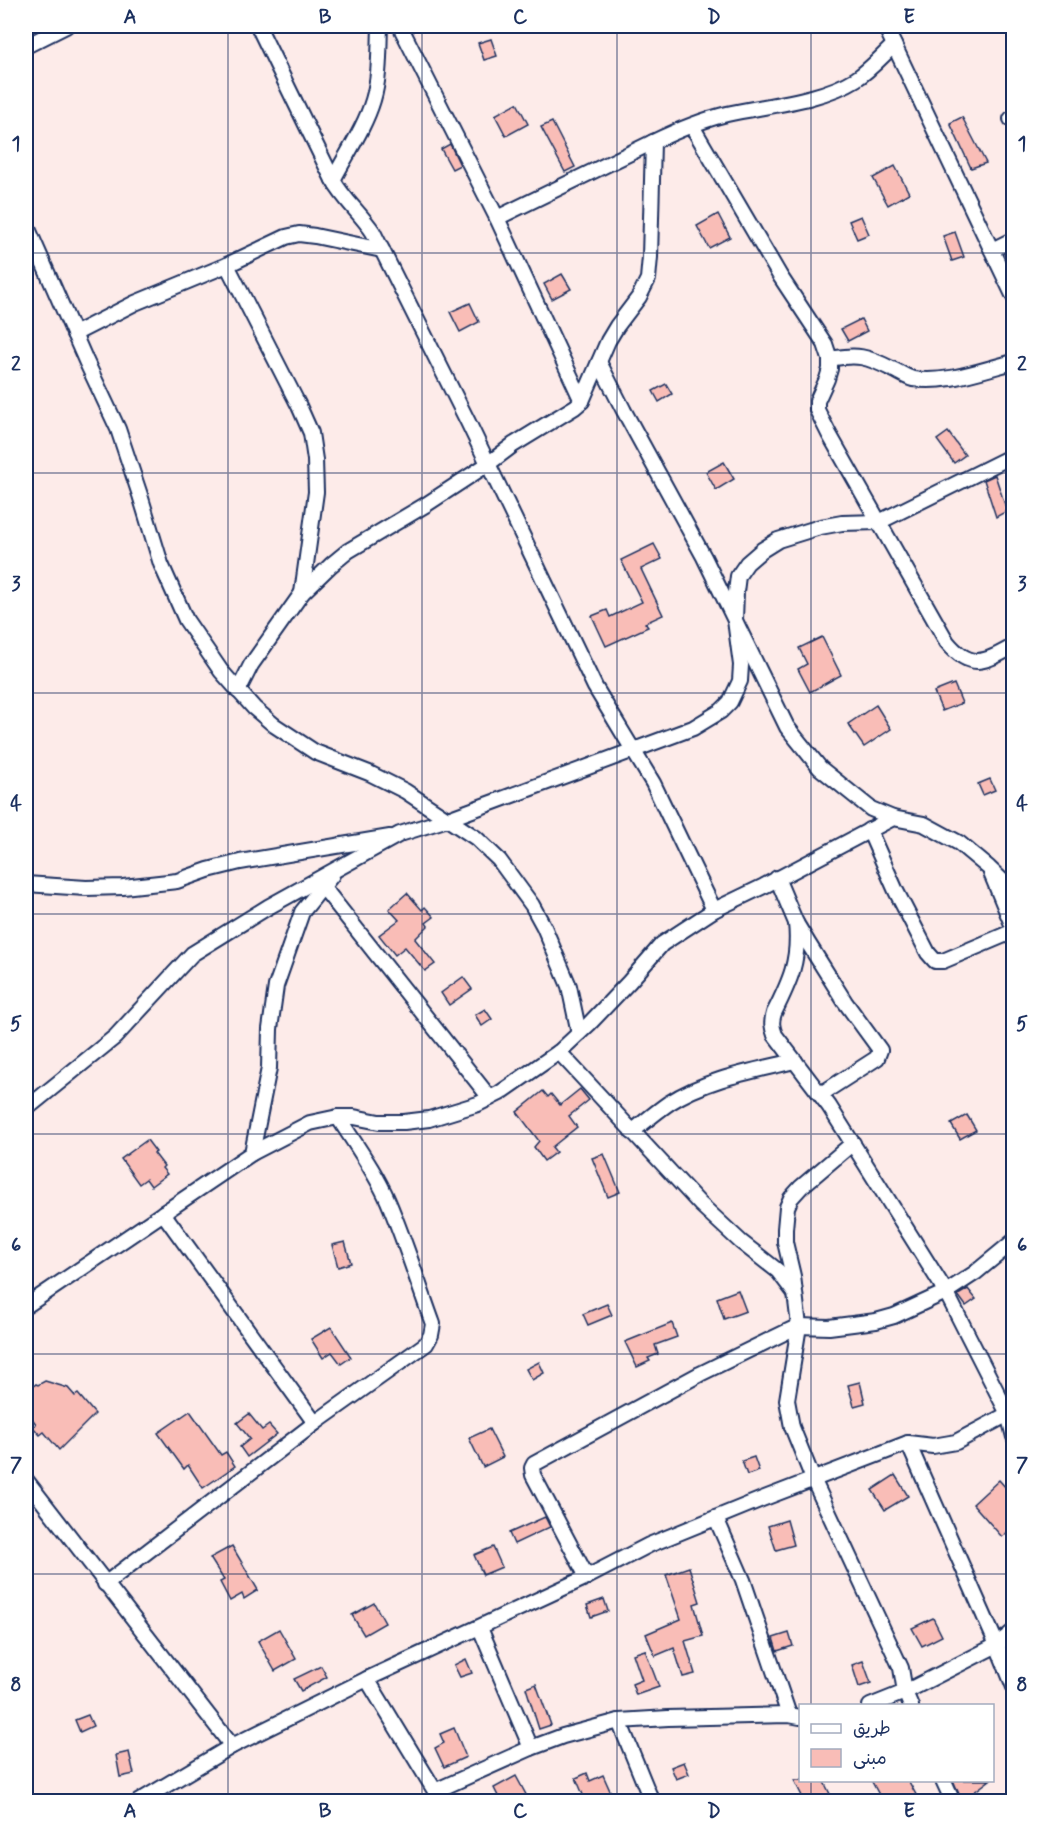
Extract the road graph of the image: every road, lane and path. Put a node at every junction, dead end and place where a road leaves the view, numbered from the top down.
1 (66, 26) edge
2 (258, 26) edge
3 (380, 26) edge
4 (400, 26) edge
5 (885, 26) edge
6 (894, 45) junction
7 (26, 46) edge
8 (692, 126) junction
9 (653, 142) junction
10 (333, 180) junction
11 (497, 218) junction
12 (26, 224) edge
13 (1014, 239) edge
14 (382, 250) junction
15 (992, 250) junction
16 (227, 265) junction
17 (1014, 297) edge
18 (74, 334) junction
19 (830, 359) junction
20 (599, 362) junction
21 (1014, 362) edge
22 (582, 401) junction
23 (1014, 455) edge
24 (488, 464) junction
25 (879, 522) junction
26 (302, 593) junction
27 (735, 620) junction
28 (1014, 646) edge
29 (238, 691) junction
30 (633, 750) junction
31 (893, 818) junction
32 (448, 819) junction
33 (869, 830) junction
34 (400, 834) junction
35 (989, 868) junction
36 (335, 871) junction
37 (777, 878) junction
38 (26, 884) edge
39 (322, 887) junction
40 (1014, 892) edge
41 (714, 910) junction
42 (796, 922) junction
43 (1014, 930) edge
44 (579, 1034) junction
45 (559, 1052) junction
46 (795, 1061) junction
47 (821, 1094) junction
48 (489, 1098) junction
49 (26, 1109) edge
50 (338, 1117) junction
51 (632, 1132) junction
52 (854, 1143) junction
53 (252, 1153) junction
54 (163, 1213) junction
55 (1014, 1241) edge
56 (946, 1292) junction
57 (795, 1294) junction
58 (26, 1306) edge
59 (799, 1326) junction
60 (1011, 1412) edge
61 (315, 1423) junction
62 (1014, 1437) edge
63 (908, 1443) junction
64 (813, 1479) junction
65 (28, 1487) edge
66 (716, 1518) junction
67 (587, 1577) junction
68 (105, 1584) junction
69 (480, 1629) junction
70 (1014, 1631) edge
71 (997, 1644) junction
72 (367, 1679) junction
73 (1014, 1687) edge
74 (908, 1699) edge
75 (881, 1704) edge
76 (795, 1716) edge
77 (619, 1721) junction
78 (232, 1746) junction
79 (531, 1748) junction
80 (944, 1782) edge
81 (440, 1796) edge
82 (140, 1801) edge
83 (652, 1802) edge
84 (954, 1802) edge

1 - 7 street
2 - 10 street
3 - 10 street
4 - 11 street
5 - 6 street
6 - 8 street
6 - 15 street
8 - 9 street
8 - 19 street
9 - 11 street
9 - 20 street
10 - 14 street
11 - 22 street
12 - 18 street
13 - 15 street
14 - 16 street
14 - 24 street
15 - 17 street
16 - 18 street
16 - 26 street
18 - 29 street
19 - 21 street
19 - 25 street
20 - 22 street
20 - 27 street
22 - 24 street
23 - 25 street
24 - 26 street
24 - 30 street
25 - 27 street
25 - 28 street
26 - 29 street
27 - 30 street
27 - 31 street
29 - 32 street
30 - 32 street
30 - 41 street
31 - 33 street
31 - 35 street
32 - 34 street
32 - 44 street
33 - 37 street
33 - 43 street
34 - 36 street
34 - 38 street
35 - 40 street
35 - 43 street
36 - 39 street
36 - 49 street
37 - 41 street
37 - 42 street
39 - 48 street
39 - 53 street
41 - 44 street
42 - 46 street
42 - 47 street
44 - 45 street
45 - 48 street
45 - 51 street
46 - 47 street
46 - 51 street
47 - 52 street
48 - 50 street
50 - 53 street
50 - 61 street
51 - 57 street
52 - 56 street
52 - 57 street
53 - 54 street
54 - 58 street
54 - 61 street
55 - 56 street
56 - 59 street
56 - 60 street
57 - 59 street
59 - 64 street
59 - 67 street
60 - 62 street
60 - 63 street
61 - 68 street
63 - 64 street
63 - 71 street
64 - 66 street
64 - 74 street
65 - 68 street
66 - 67 street
66 - 76 street
67 - 69 street
68 - 78 street
69 - 72 street
69 - 79 street
70 - 71 street
71 - 73 street
71 - 74 street
72 - 78 street
72 - 81 street
74 - 75 street
76 - 77 street
77 - 79 street
77 - 83 street
78 - 82 street
79 - 81 street
80 - 84 street

